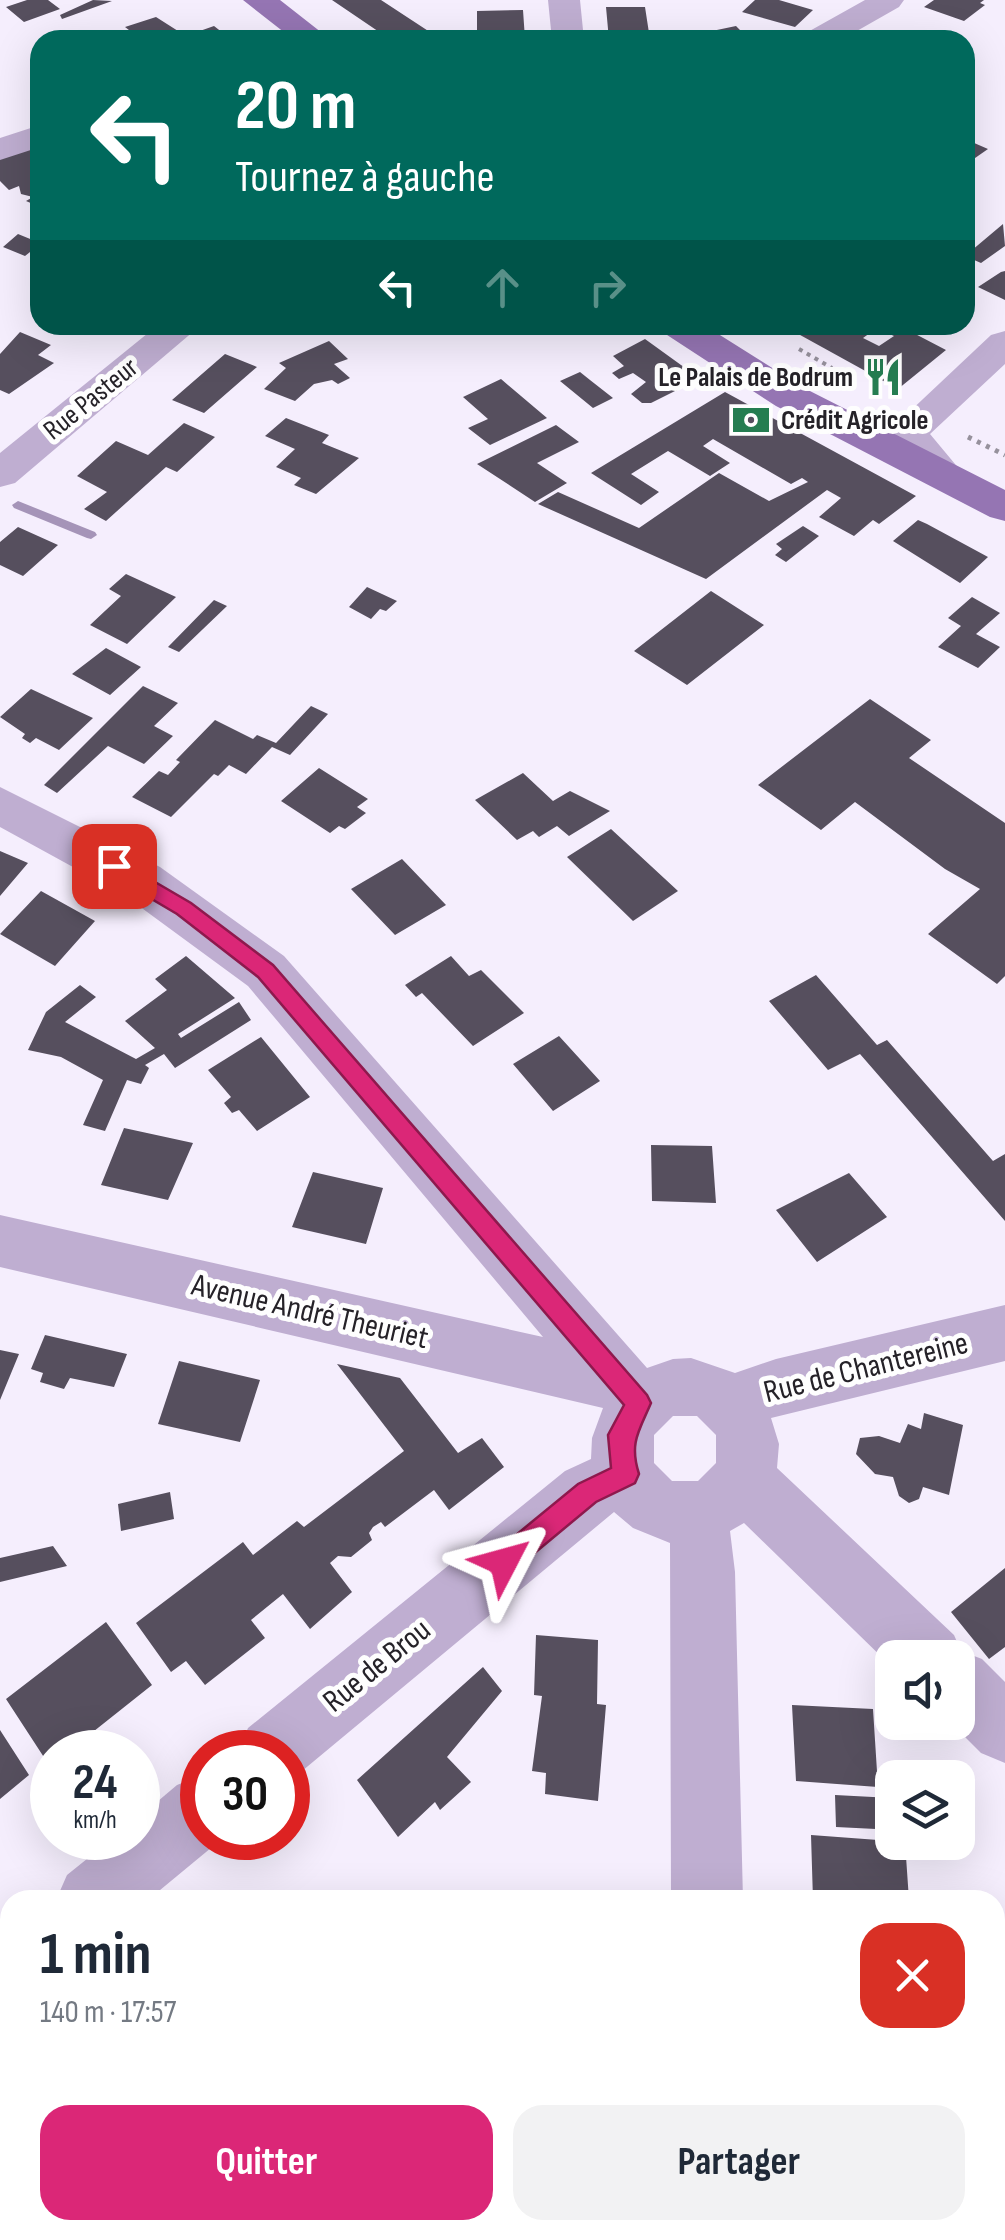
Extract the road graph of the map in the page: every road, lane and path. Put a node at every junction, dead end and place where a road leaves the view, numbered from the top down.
1 (223, 0) edge
2 (258, 0) edge
3 (564, 0) edge
4 (888, 0) edge
5 (264, 30) edge
6 (302, 30) edge
7 (567, 30) edge
8 (835, 30) edge
9 (30, 138) edge
10 (0, 150) edge
11 (170, 335) edge
12 (694, 335) edge
13 (737, 335) edge
14 (786, 341) dead end
15 (1005, 343) edge
16 (843, 374) dead end
17 (918, 424) junction
18 (1005, 455) edge
19 (0, 474) edge
20 (944, 476) junction
21 (1005, 479) edge
22 (1005, 507) edge
23 (0, 805) edge
24 (0, 1241) edge
25 (1005, 1333) edge
26 (629, 1392) junction
27 (728, 1405) junction
28 (626, 1474) junction
29 (719, 1496) junction
30 (907, 1640) edge
31 (975, 1699) edge
32 (1005, 1728) edge
33 (299, 1730) edge
34 (180, 1828) edge
35 (104, 1890) edge
36 (707, 1890) edge

1 - 5 main road
2 - 6 main road
3 - 7 street
4 - 8 street
9 - 10 street
11 - 19 street, Rue Pasteur
12 - 20 main road
13 - 17 main road
14 - 16 path
15 - 17 street
17 - 18 path
17 - 20 street
17 - 21 main road
20 - 22 main road
23 - 26 street
24 - 26 street, Avenue André Theuriet
25 - 27 street, Rue de Chantereine
26 - 27 street
26 - 28 street
27 - 29 street
28 - 29 street
28 - 33 street, Rue de Brou
29 - 30 street
29 - 36 street
31 - 32 street
34 - 35 street

